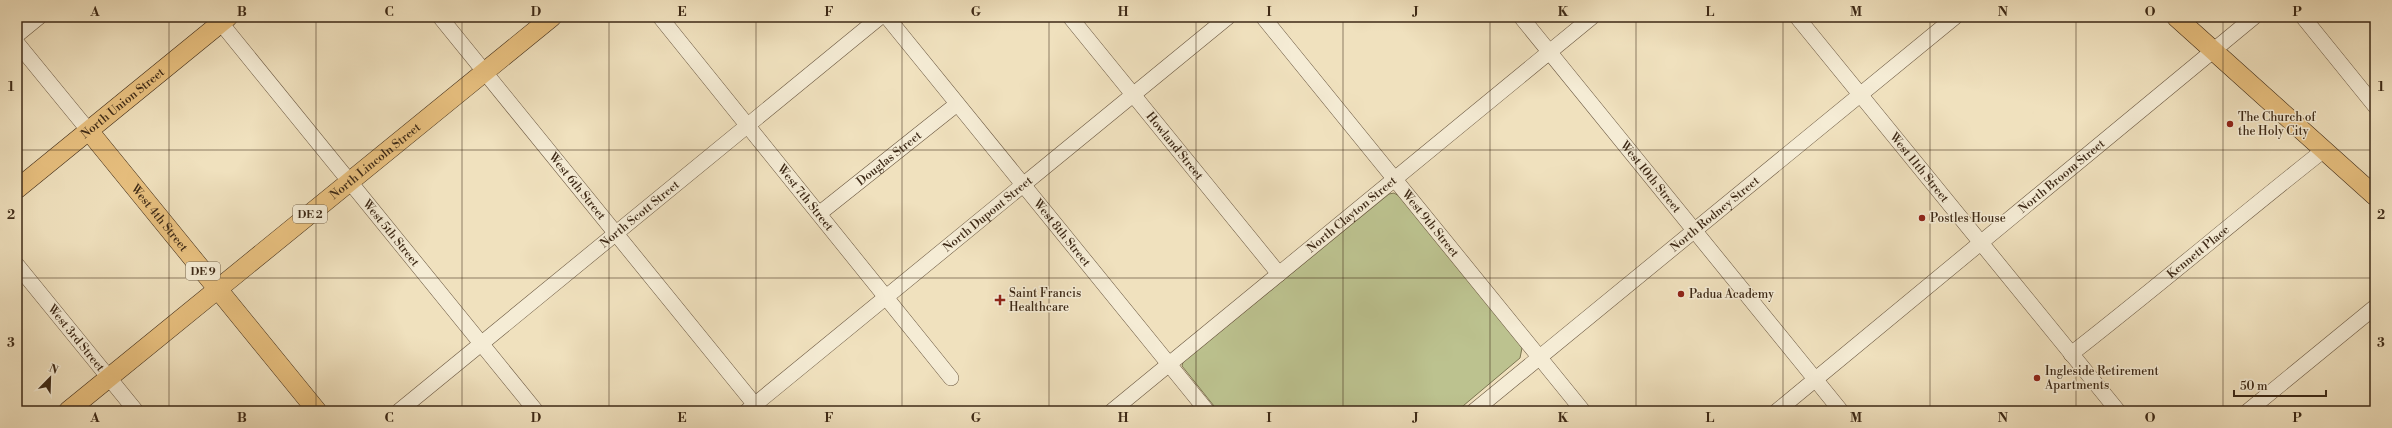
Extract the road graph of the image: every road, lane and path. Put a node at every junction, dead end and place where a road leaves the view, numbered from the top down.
1 (39, 17) edge
2 (440, 17) edge
3 (552, 17) edge
4 (660, 17) edge
5 (880, 17) edge
6 (887, 17) edge
7 (1070, 17) edge
8 (1228, 17) edge
9 (1263, 17) edge
10 (1521, 17) edge
11 (1592, 17) edge
12 (1797, 17) edge
13 (1955, 17) edge
14 (2176, 17) edge
15 (2254, 17) edge
16 (2303, 17) edge
17 (221, 19) edge
18 (17, 35) edge
19 (17, 43) edge
20 (2214, 51) junction
21 (1550, 52) junction
22 (484, 72) junction
23 (1133, 94) junction
24 (1860, 95) junction
25 (957, 104) junction
26 (2375, 106) edge
27 (748, 125) junction
28 (89, 131) junction
29 (2324, 150) junction
30 (1395, 179) junction
31 (350, 182) junction
32 (1023, 185) junction
33 (17, 189) edge
34 (2375, 196) edge
35 (820, 213) junction
36 (1694, 230) junction
37 (616, 233) junction
38 (1981, 242) junction
39 (17, 265) edge
40 (1279, 274) junction
41 (218, 289) junction
42 (887, 296) junction
43 (2375, 307) edge
44 (481, 343) junction
45 (2071, 354) junction
46 (1539, 357) junction
47 (1169, 364) junction
48 (109, 378) junction
49 (951, 378) dead end
50 (1815, 378) junction
51 (754, 409) edge
52 (68, 411) edge
53 (136, 411) edge
54 (317, 411) edge
55 (399, 411) edge
56 (536, 411) edge
57 (1112, 411) edge
58 (1207, 411) edge
59 (1474, 411) edge
60 (1583, 411) edge
61 (1777, 411) edge
62 (1841, 411) edge
63 (2118, 411) edge
64 (2248, 411) edge

1 - 18 street
2 - 22 street, West 6th Street
3 - 22 main road, North Lincoln Street / DE 2
4 - 27 street, West 7th Street
5 - 27 street, North Scott Street
6 - 25 street, West 8th Street
7 - 23 street, Howland Street
8 - 23 street, North Dupont Street
9 - 30 street, West 9th Street
10 - 21 street, West 10th Street
11 - 21 street, North Clayton Street
12 - 24 street, West 11th Street
13 - 24 street, North Rodney Street
14 - 20 main road
15 - 20 street, North Broom Street
16 - 26 street
17 - 28 main road, North Union Street
17 - 31 street, West 5th Street
19 - 28 street, West 4th Street
20 - 29 main road
20 - 38 street, North Broom Street
21 - 30 street, North Clayton Street
21 - 36 street, West 10th Street
22 - 31 main road, North Lincoln Street / DE 2
22 - 37 street, West 6th Street
23 - 32 street, North Dupont Street
23 - 40 street, Howland Street
24 - 36 street, North Rodney Street
24 - 38 street, West 11th Street
25 - 32 street, West 8th Street
25 - 35 street, Douglas Street
27 - 35 street, West 7th Street
27 - 37 street, North Scott Street
28 - 33 main road, North Union Street
28 - 41 main road, West 4th Street / DE 9
29 - 34 main road
29 - 45 street, Kennett Place
30 - 40 street, North Clayton Street
30 - 46 street, West 9th Street
31 - 41 main road, North Lincoln Street / DE 2
31 - 44 street, West 5th Street
32 - 42 street, North Dupont Street
32 - 47 street, West 8th Street
35 - 42 street, West 7th Street
36 - 46 street, North Rodney Street
36 - 50 street, West 10th Street
37 - 44 street, North Scott Street
37 - 51 street, West 6th Street
38 - 45 street, West 11th Street
38 - 50 street, North Broom Street
39 - 48 street, West 3rd Street
40 - 47 street, North Clayton Street
41 - 48 main road, North Lincoln Street / DE 2
41 - 54 main road, West 4th Street / DE 9
42 - 49 street, West 7th Street
42 - 51 street, North Dupont Street
43 - 64 street
44 - 55 street, North Scott Street
44 - 56 street, West 5th Street
45 - 63 street, West 11th Street
46 - 59 street, North Rodney Street
46 - 60 street, West 9th Street
47 - 57 street, North Clayton Street
47 - 58 street, West 8th Street
48 - 52 main road, North Lincoln Street / DE 2
48 - 53 street, West 3rd Street
50 - 61 street, North Broom Street
50 - 62 street, West 10th Street

